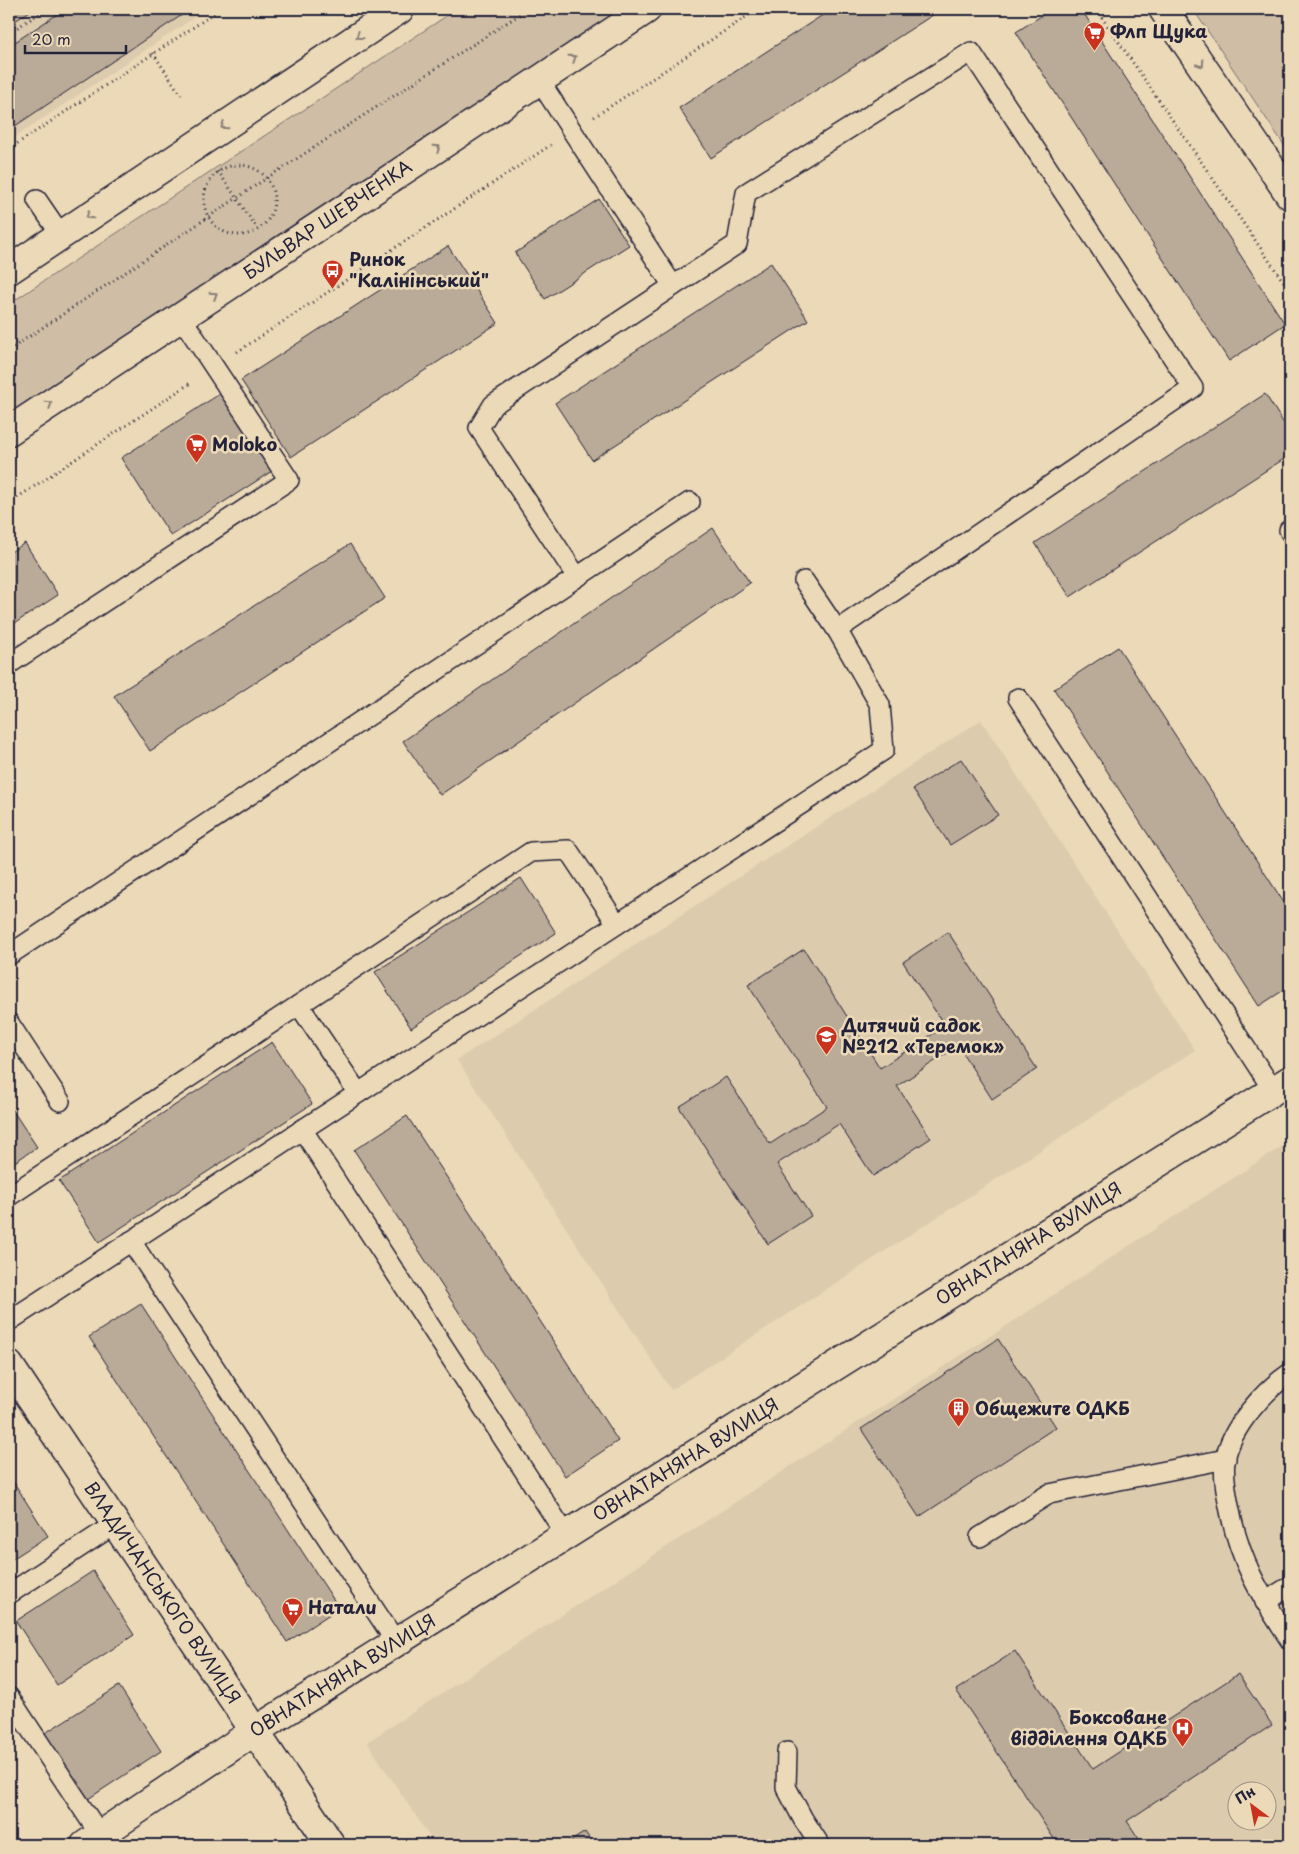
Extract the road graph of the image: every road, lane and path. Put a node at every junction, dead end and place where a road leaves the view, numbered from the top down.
1 (46, 9) edge
2 (221, 9) edge
3 (400, 9) edge
4 (528, 9) edge
5 (647, 9) edge
6 (758, 9) edge
7 (1096, 9) edge
8 (1163, 9) edge
9 (1286, 9) edge
10 (1290, 15) edge
11 (9, 34) edge
12 (154, 53) junction
13 (539, 80) junction
14 (181, 95) dead end
15 (572, 131) junction
16 (9, 149) edge
17 (218, 171) junction
18 (267, 178) junction
19 (1290, 195) edge
20 (237, 198) junction
21 (37, 200) dead end
22 (208, 217) junction
23 (258, 229) junction
24 (62, 235) junction
25 (9, 270) edge
26 (673, 286) junction
27 (1290, 291) edge
28 (181, 317) junction
29 (9, 350) edge
30 (214, 368) junction
31 (9, 431) edge
32 (690, 502) dead end
33 (9, 503) edge
34 (577, 577) junction
35 (804, 581) dead end
36 (837, 630) junction
37 (9, 664) edge
38 (1018, 698) dead end
39 (617, 924) junction
40 (9, 955) edge
41 (299, 1005) junction
42 (9, 1023) edge
43 (1282, 1085) edge
44 (358, 1093) junction
45 (60, 1101) dead end
46 (302, 1129) junction
47 (9, 1196) edge
48 (130, 1241) junction
49 (9, 1321) edge
50 (9, 1365) edge
51 (1290, 1373) edge
52 (1226, 1458) junction
53 (115, 1524) junction
54 (566, 1535) junction
55 (980, 1537) dead end
56 (1290, 1586) edge
57 (9, 1594) edge
58 (1266, 1602) junction
59 (1290, 1640) edge
60 (396, 1642) junction
61 (9, 1696) edge
62 (15, 1718) edge
63 (255, 1731) junction
64 (787, 1752) dead end
65 (92, 1840) edge
66 (331, 1845) edge
67 (820, 1845) edge

1 - 11 path
2 - 12 path
3 -> 24 street
4 - 18 path
13 -> 5 street, БУЛЬВАР ШЕВЧЕНКА
6 - 15 path
7 - 27 path
8 -> 19 street
9 - 10 path
12 - 14 path
12 - 16 path
13 - 15 lane
28 -> 13 street, БУЛЬВАР ШЕВЧЕНКА
15 - 26 lane
15 - 30 path
17 - 18 path
17 - 20 path
17 - 22 path
18 - 20 path
18 - 23 path
20 - 22 path
20 - 23 path
21 - 24 lane
22 - 23 path
22 - 29 path
24 - 25 street
26 - 34 lane
26 - 36 lane
28 - 30 lane
31 -> 28 street, БУЛЬВАР ШЕВЧЕНКА
30 - 33 path
30 - 37 lane
32 - 34 lane
34 - 40 lane
35 - 36 lane
36 - 39 lane
38 - 43 lane
39 - 41 lane
39 - 44 lane
41 - 44 lane
41 - 47 lane
42 - 45 lane
43 - 54 street, ОВНАТАНЯНА ВУЛИЦЯ
44 - 46 lane
46 - 48 lane
46 - 54 lane
48 - 49 lane
48 - 60 lane
50 - 53 street, ВЛАДИЧАНСЬКОГО ВУЛИЦЯ
51 - 52 lane
52 - 55 lane
52 - 58 lane
53 - 57 lane
53 - 63 street, ВЛАДИЧАНСЬКОГО ВУЛИЦЯ
54 - 60 street, ОВНАТАНЯНА ВУЛИЦЯ
56 - 58 lane
58 - 59 lane
60 - 63 street, ОВНАТАНЯНА ВУЛИЦЯ
61 - 62 lane
62 - 65 lane
63 - 65 street, ОВНАТАНЯНА ВУЛИЦЯ
63 - 66 street, ВЛАДИЧАНСЬКОГО ВУЛИЦЯ
64 - 67 lane

